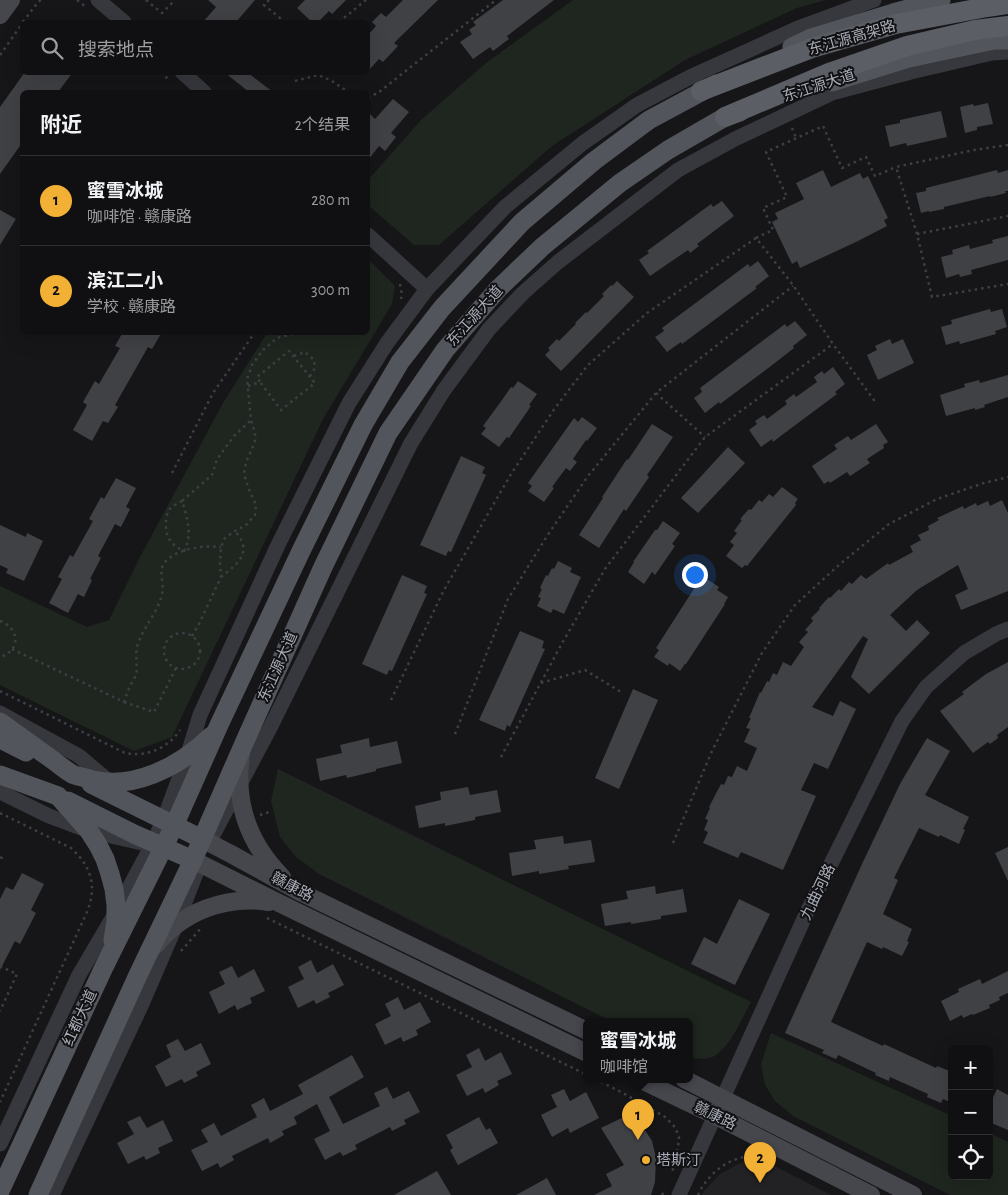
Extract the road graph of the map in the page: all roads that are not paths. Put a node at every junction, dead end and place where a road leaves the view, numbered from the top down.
1 (11, 0) edge
2 (98, 0) edge
3 (874, 0) edge
4 (941, 0) edge
5 (1008, 4) edge
6 (0, 15) edge
7 (122, 20) edge
8 (1008, 26) edge
9 (1008, 40) edge
10 (1008, 52) edge
11 (185, 75) edge
12 (202, 90) edge
13 (701, 91) junction
14 (725, 117) junction
15 (370, 237) edge
16 (427, 289) junction
17 (1008, 629) edge
18 (0, 713) edge
19 (0, 722) edge
20 (219, 725) junction
21 (0, 739) edge
22 (245, 741) junction
23 (187, 757) junction
24 (0, 767) edge
25 (0, 774) edge
26 (73, 774) junction
27 (109, 782) junction
28 (239, 784) junction
29 (0, 792) edge
30 (58, 796) junction
31 (167, 822) junction
32 (89, 831) junction
33 (205, 841) junction
34 (156, 845) junction
35 (196, 862) junction
36 (302, 893) junction
37 (281, 904) junction
38 (116, 912) junction
39 (176, 925) junction
40 (104, 967) junction
41 (138, 975) junction
42 (583, 1030) edge
43 (583, 1051) edge
44 (647, 1083) edge
45 (692, 1083) edge
46 (723, 1098) junction
47 (716, 1116) junction
48 (0, 1144) edge
49 (0, 1190) edge
50 (38, 1195) edge
51 (52, 1195) edge
52 (679, 1195) edge
53 (871, 1195) edge
54 (913, 1195) edge

1 - 6 main road
2 - 7 street
3 - 16 street
4 - 13 main road, 东江源大道
5 - 13 highway, 东江源高架路
8 - 14 highway, 东江源高架路
9 - 14 main road, 东江源大道
10 - 28 street
11 - 12 street
13 - 20 main road, 东江源大道
14 - 22 main road, 东江源大道
15 - 16 street
16 - 23 street
17 - 46 street, 九曲河路
18 - 27 street
19 - 26 main road
20 - 23 main road
20 - 31 main road, 东江源大道
21 - 26 main road, 赣康路
22 - 28 main road
22 - 33 main road, 东江源大道
23 - 27 main road
23 - 31 street
24 - 30 main road, 赣康路
25 - 30 main road
26 - 27 main road
26 - 31 main road, 赣康路
27 - 31 street
28 - 33 street
28 - 36 main road
29 - 32 street
30 - 32 main road
30 - 34 main road, 赣康路
31 - 33 main road, 赣康路
31 - 34 main road, 东江源大道
32 - 34 street
32 - 38 main road
33 - 35 main road, 东江源大道
33 - 36 main road, 赣康路
34 - 35 main road, 赣康路
34 - 38 street
34 - 40 main road, 红都大道
35 - 37 main road, 赣康路
35 - 39 street
35 - 41 main road
36 - 42 main road, 赣康路
37 - 39 main road
37 - 43 main road, 赣康路
38 - 40 main road
38 - 48 street
39 - 41 main road
39 - 51 street
40 - 49 main road, 红都大道
41 - 50 main road
44 - 47 main road, 赣康路
45 - 46 main road, 赣康路
46 - 47 street, 九曲河路
46 - 54 main road, 赣康路
47 - 52 street, 九曲河路
47 - 53 main road, 赣康路

